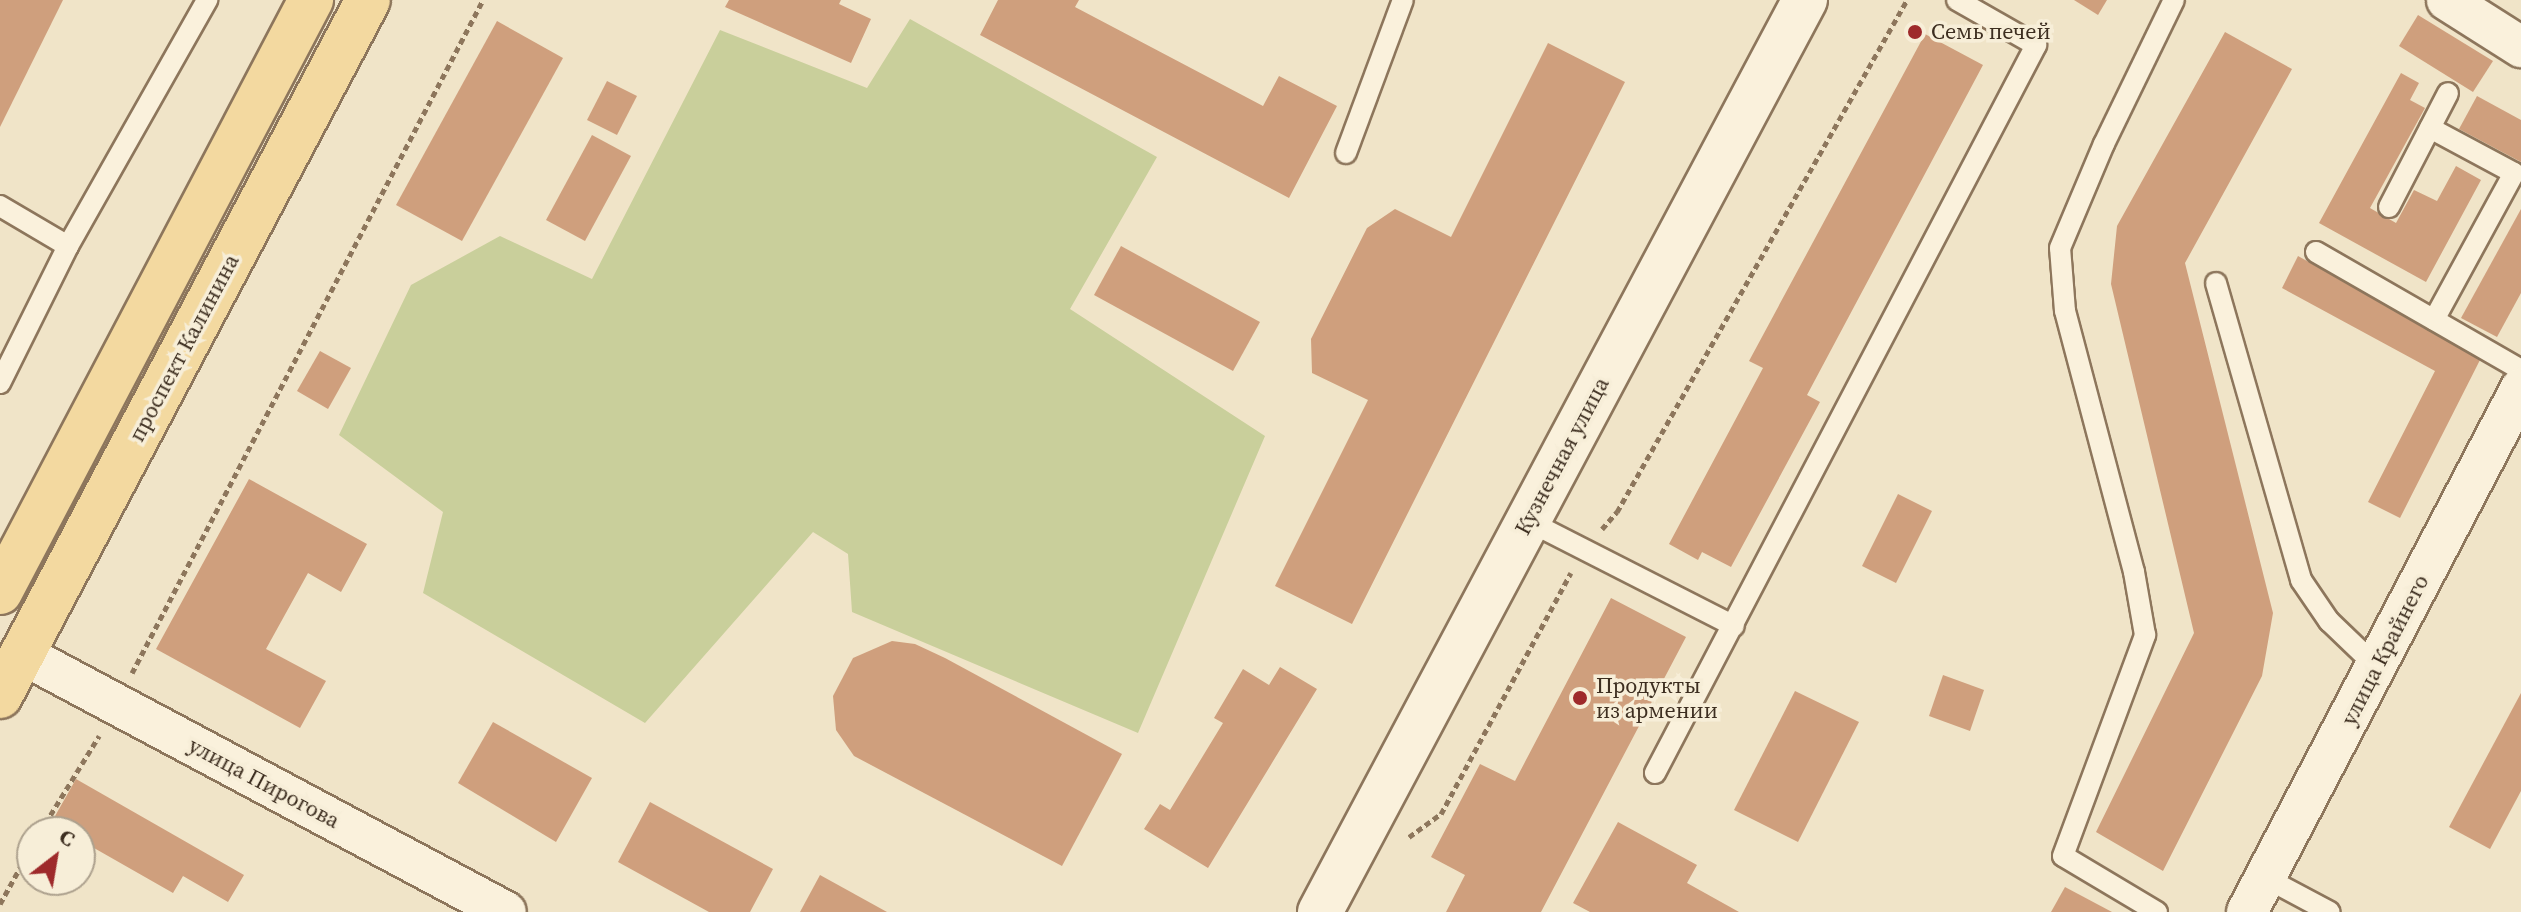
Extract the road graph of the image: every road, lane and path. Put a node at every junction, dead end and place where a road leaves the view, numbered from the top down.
1 (207, 0) edge
2 (311, 0) edge
3 (368, 0) edge
4 (483, 0) edge
5 (1403, 0) edge
6 (1805, 0) edge
7 (1907, 0) edge
8 (1957, 0) edge
9 (2174, 0) edge
10 (2447, 0) edge
11 (2521, 47) edge
12 (2448, 93) dead end
13 (2430, 128) junction
14 (1346, 153) dead end
15 (0, 206) edge
16 (2389, 207) dead end
17 (68, 246) junction
18 (2316, 252) dead end
19 (2216, 283) dead end
20 (2434, 320) junction
21 (2521, 370) edge
22 (0, 383) edge
23 (2521, 388) edge
24 (1528, 521) junction
25 (1584, 549) junction
26 (0, 592) edge
27 (1734, 626) junction
28 (22, 654) junction
29 (2376, 666) junction
30 (125, 687) dead end
31 (0, 696) edge
32 (99, 735) dead end
33 (1655, 773) dead end
34 (50, 816) edge
35 (1404, 846) dead end
36 (16, 875) edge
37 (2256, 895) edge
38 (0, 904) edge
39 (506, 912) edge
40 (1320, 912) edge
41 (2157, 912) edge
42 (2330, 912) edge

1 - 17 lane
2 - 26 main road
3 - 28 main road, проспект Калинина
4 - 30 path
5 - 14 lane
6 - 24 street, Кузнечная улица
7 - 25 path
8 - 27 lane
9 - 41 lane
10 - 11 street
12 - 13 lane
13 - 16 lane
13 - 20 lane
15 - 17 lane
17 - 22 lane
18 - 20 lane
19 - 29 lane
20 - 21 lane
23 - 29 street, улица Крайнего
24 - 25 lane
24 - 40 street, Кузнечная улица
25 - 27 lane
25 - 35 path
27 - 33 lane
28 - 31 main road, проспект Калинина
28 - 39 street, улица Пирогова
29 - 37 street, улица Крайнего
32 - 34 path
36 - 38 path
37 - 42 lane

